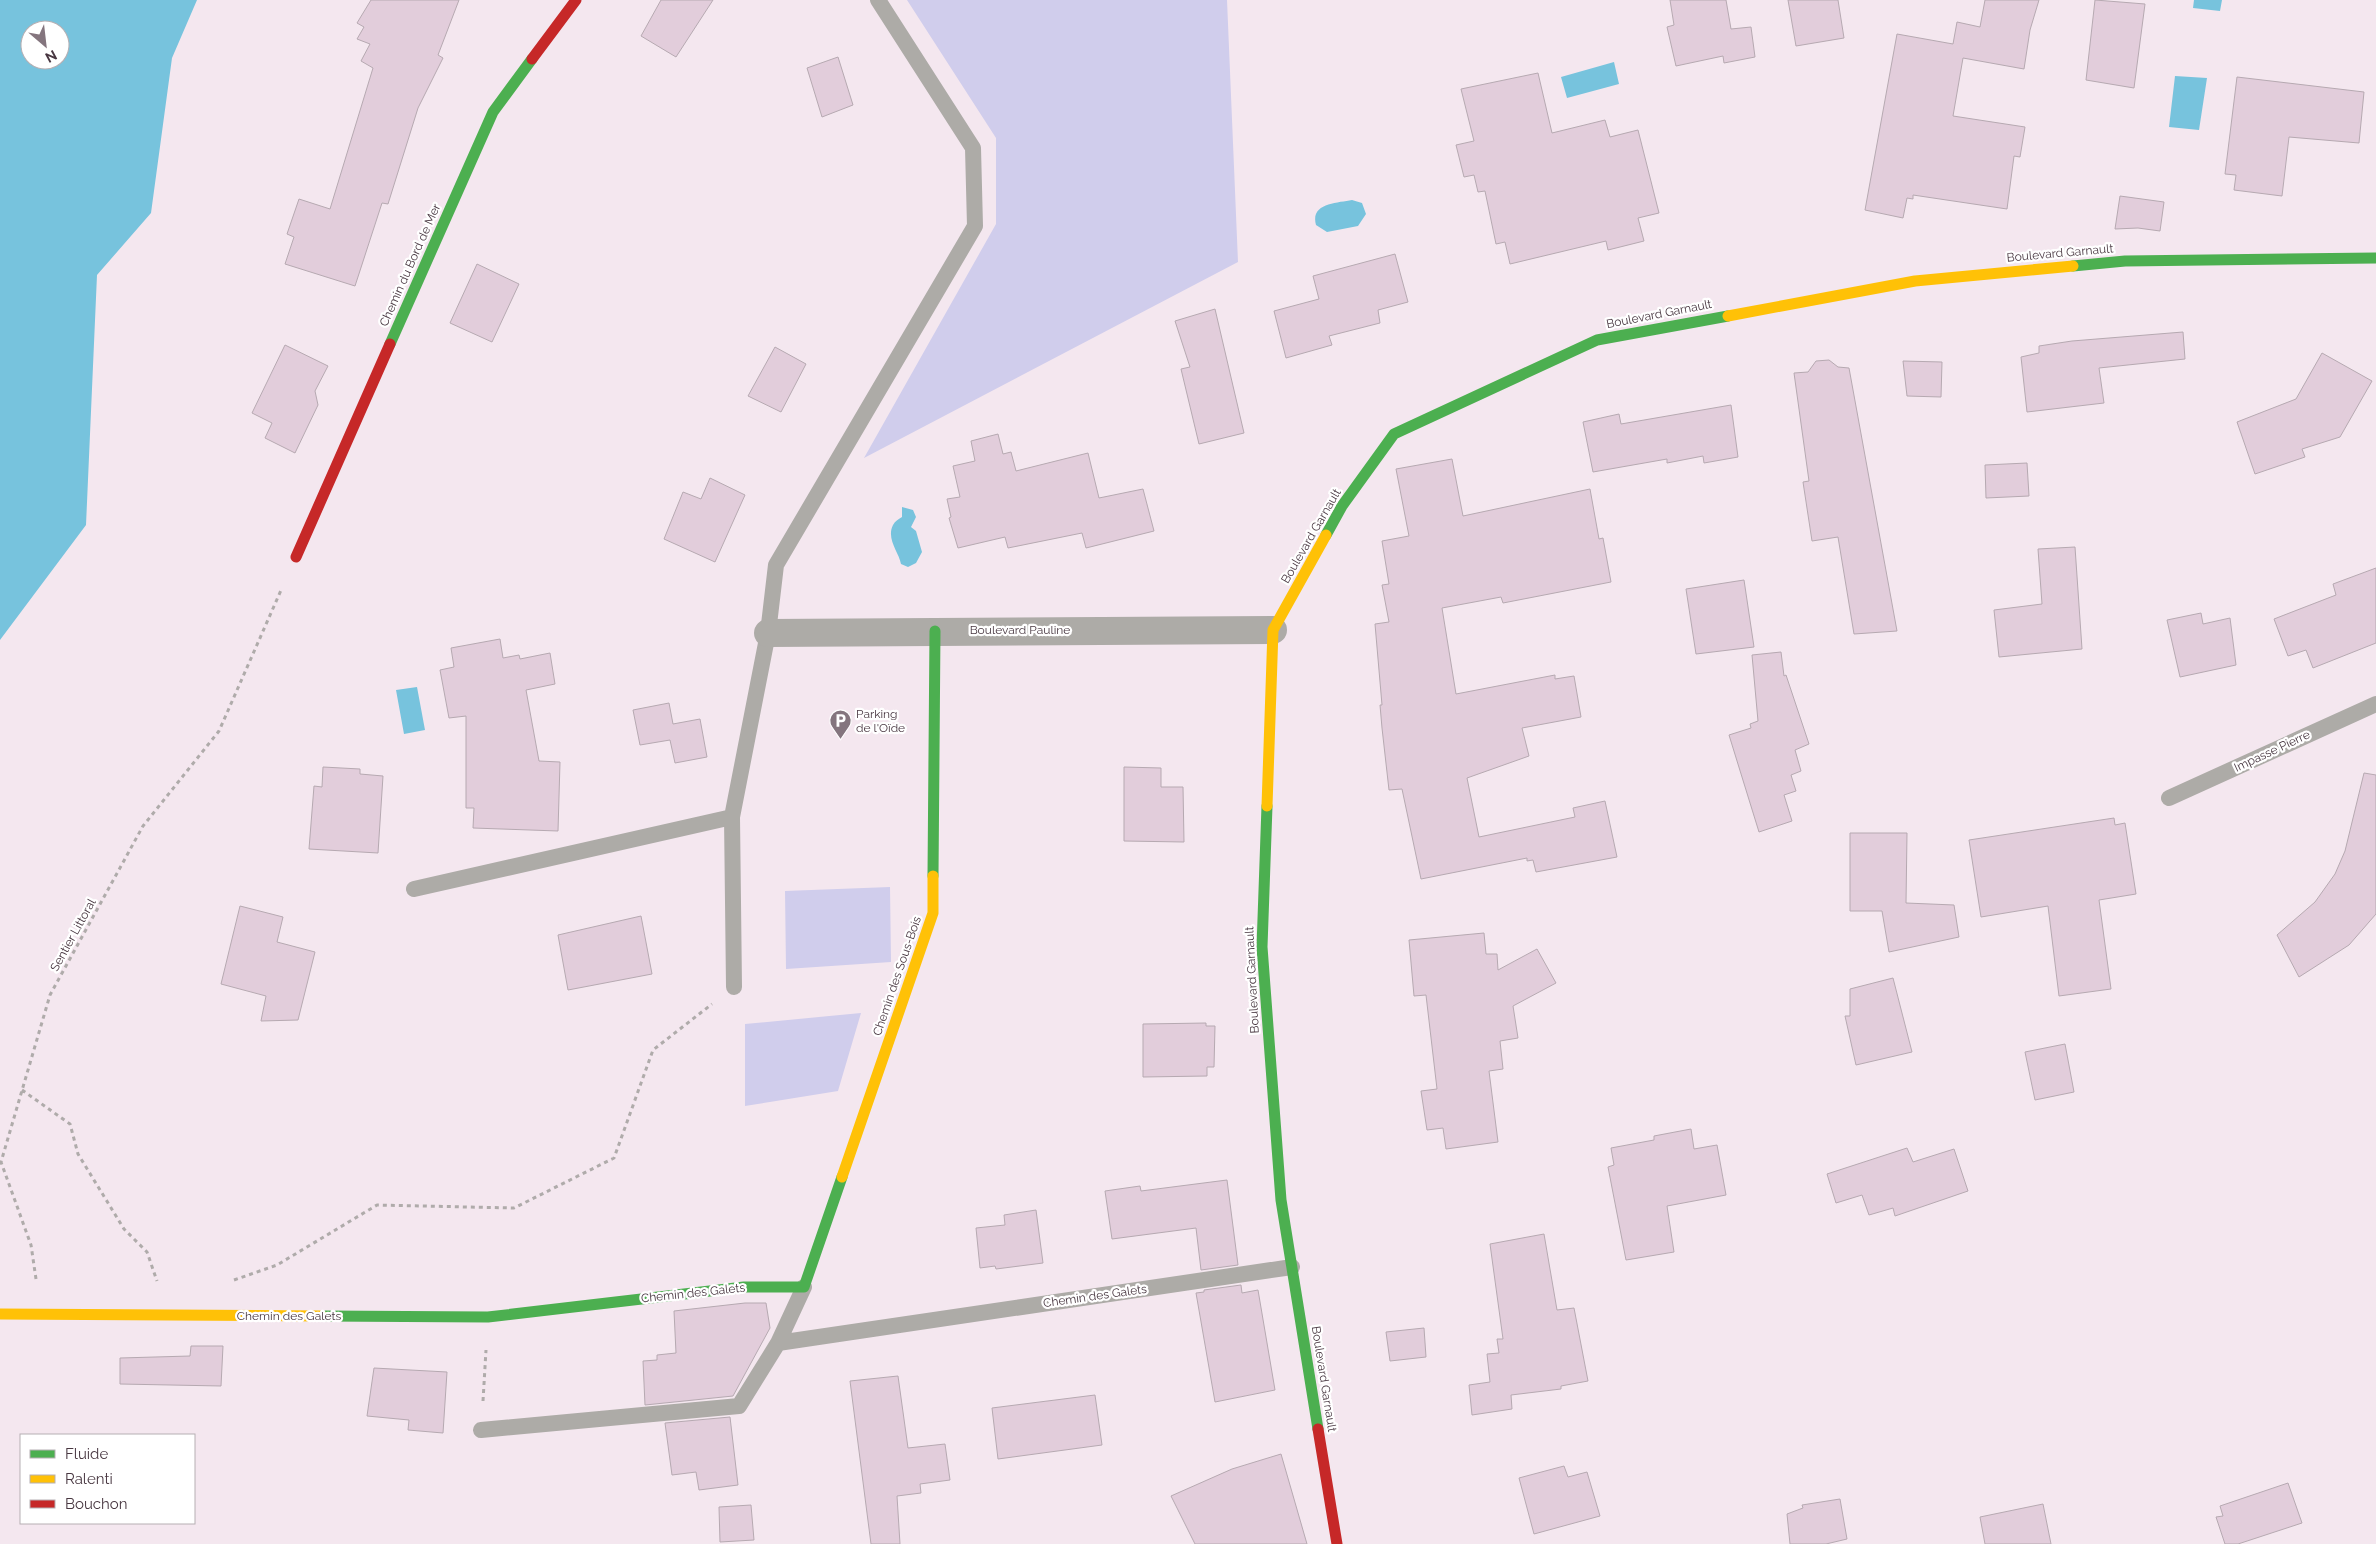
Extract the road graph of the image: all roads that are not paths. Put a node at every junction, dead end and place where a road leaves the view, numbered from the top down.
1 (576, 0) edge
2 (878, 0) edge
3 (2376, 258) edge
4 (296, 557) road end
5 (1273, 630) junction
6 (935, 631) junction
7 (768, 633) junction
8 (2376, 704) edge
9 (2169, 798) dead end
10 (732, 817) junction
11 (414, 889) dead end
12 (734, 987) road end
13 (1292, 1267) junction
14 (804, 1287) junction
15 (0, 1314) edge
16 (778, 1343) junction
17 (481, 1430) road end
18 (1337, 1544) edge

1 - 4 street, Chemin du Bord de Mer
2 - 7 lane
3 - 5 street, Boulevard Garnault
5 - 6 street, Boulevard Pauline
5 - 13 street, Boulevard Garnault
6 - 7 street, Boulevard Pauline
6 - 14 street, Chemin des Sous-Bois
7 - 10 lane
8 - 9 lane, Impasse Pierre
10 - 11 lane
10 - 12 lane
13 - 16 lane, Chemin des Galets
13 - 18 street, Boulevard Garnault
14 - 15 street, Chemin des Galets
14 - 16 lane
16 - 17 lane

